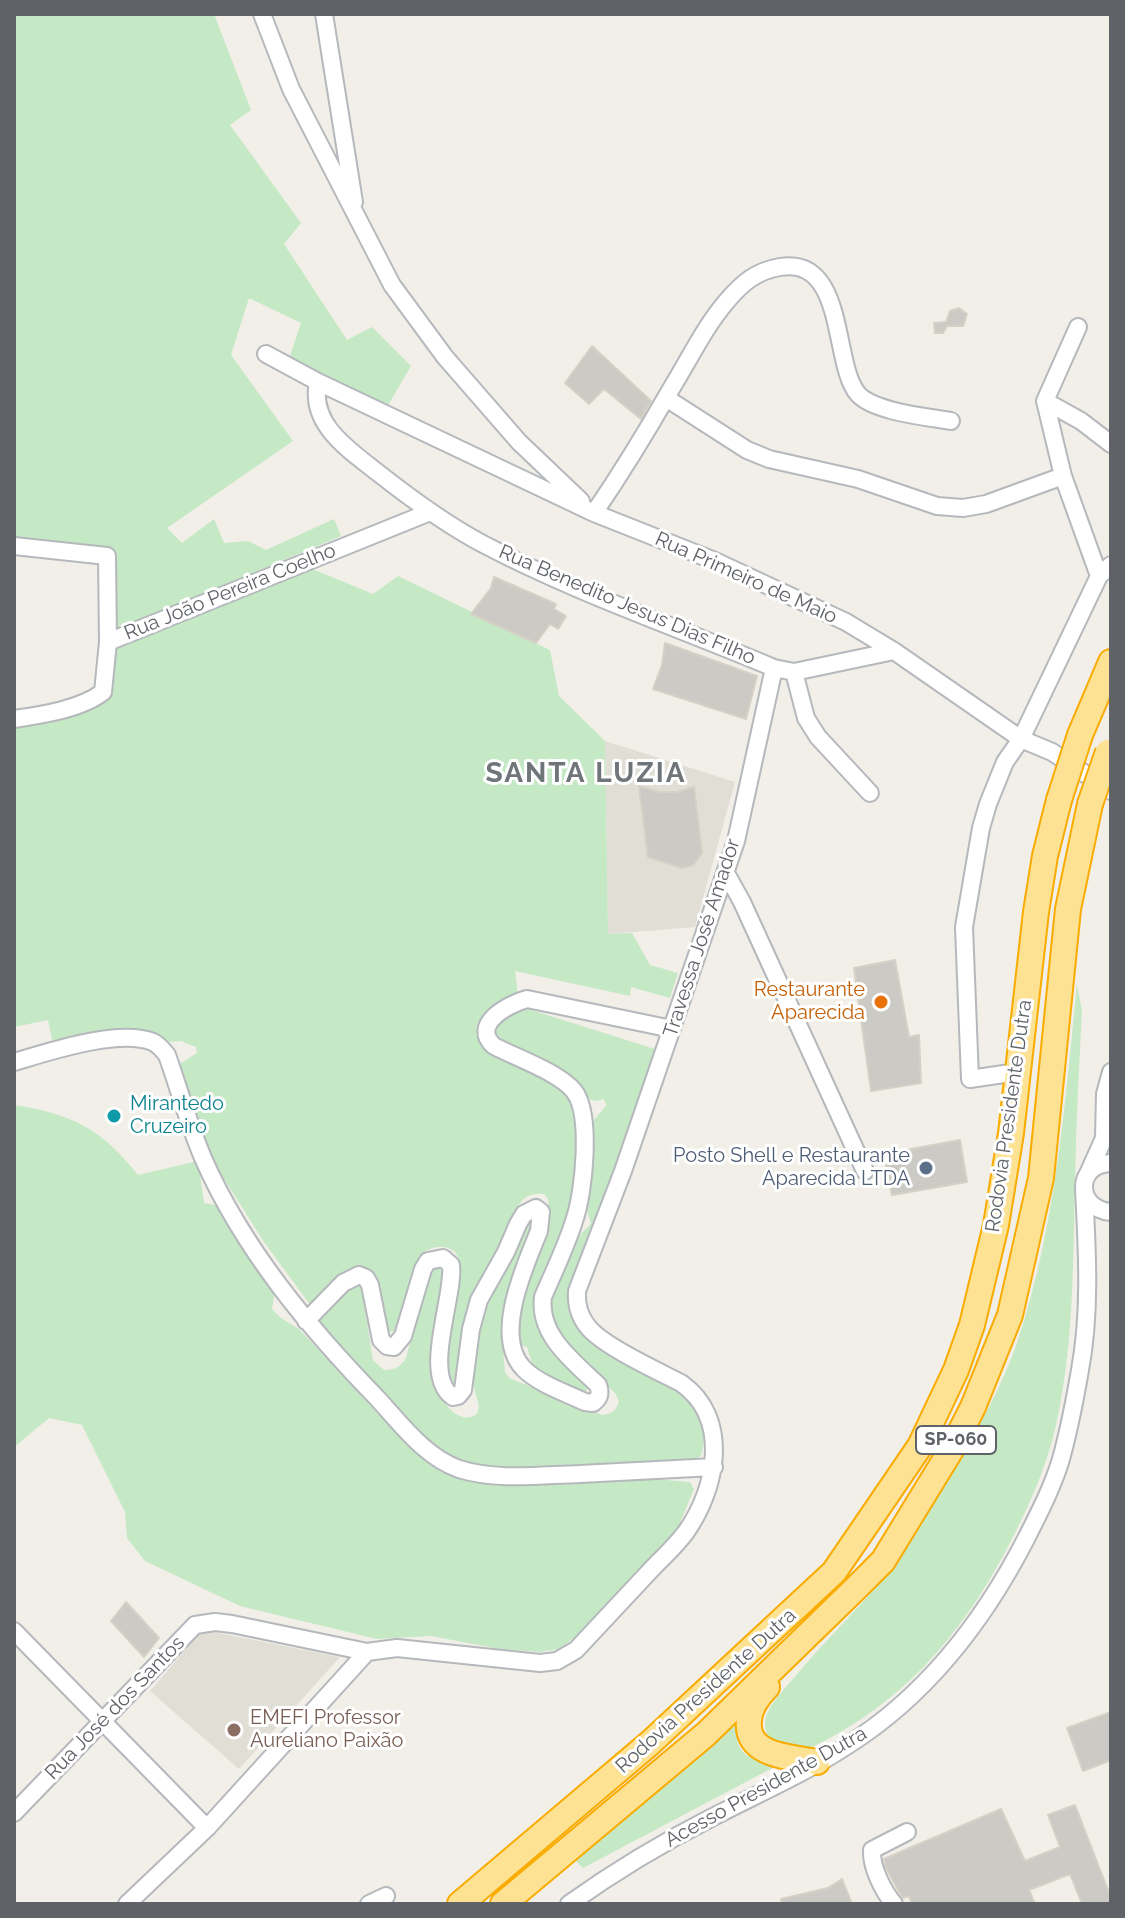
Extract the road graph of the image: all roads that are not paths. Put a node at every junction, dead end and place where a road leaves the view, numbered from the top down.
1 (262, 14) edge
2 (324, 14) edge
3 (357, 221) junction
4 (1078, 327) dead end
5 (266, 354) dead end
6 (318, 382) junction
7 (666, 398) junction
8 (1045, 401) junction
9 (951, 421) dead end
10 (519, 442) junction
11 (1111, 444) edge
12 (508, 472) junction
13 (1063, 476) junction
14 (430, 512) junction
15 (594, 513) junction
16 (14, 546) edge
17 (1105, 570) edge
18 (108, 642) junction
19 (894, 651) junction
20 (1111, 662) edge
21 (774, 668) junction
22 (794, 672) junction
23 (14, 719) edge
24 (1021, 739) junction
25 (1109, 748) edge
26 (1111, 791) edge
27 (870, 793) dead end
28 (726, 873) junction
29 (672, 1029) junction
30 (14, 1062) edge
31 (1017, 1072) junction
32 (1111, 1072) edge
33 (1111, 1163) edge
34 (865, 1171) dead end
35 (1085, 1182) junction
36 (1111, 1214) edge
37 (1087, 1256) junction
38 (306, 1321) junction
39 (714, 1467) junction
40 (834, 1609) junction
41 (14, 1631) edge
42 (367, 1652) junction
43 (103, 1721) junction
44 (817, 1762) junction
45 (16, 1808) edge
46 (207, 1828) junction
47 (907, 1832) dead end
48 (386, 1896) dead end
49 (127, 1904) edge
50 (369, 1904) edge
51 (460, 1904) edge
52 (503, 1904) edge
53 (569, 1904) edge
54 (894, 1904) edge

1 - 3 street
2 - 3 street
3 - 10 street
4 - 8 street
5 - 6 street
6 - 12 street
6 - 14 street, Rua Benedito Jesus Dias Filho
7 - 9 street
7 - 13 street
7 - 15 street
8 - 11 street
8 - 13 street
10 - 12 street
10 - 15 street
12 - 15 street
13 - 17 street
14 - 18 street, Rua João Pereira Coelho
14 - 21 street, Rua Benedito Jesus Dias Filho
15 - 19 street, Rua Primeiro de Maio
16 - 18 street, Rua João Pereira Coelho
17 - 24 street
18 - 23 street
19 - 22 street
19 - 24 street, Rua Primeiro de Maio
20 - 31 highway, Rodovia Presidente Dutra / SP-060, bridge
21 - 22 street
21 - 28 street, Travessa José Amador
22 - 27 street
24 - 26 street, Rua Primeiro de Maio
24 - 31 street
25 - 40 highway, Rodovia Presidente Dutra / SP-060, bridge
28 - 29 street, Travessa José Amador
28 - 34 street
29 - 38 street
29 - 39 street, Travessa José Amador
30 - 38 street
31 - 51 highway, Rodovia Presidente Dutra / SP-060
32 - 35 street
33 - 35 street
35 - 36 street
35 - 37 street, Acesso Presidente Dutra
36 - 37 street
37 - 44 street, Acesso Presidente Dutra
38 - 39 street
39 - 42 street, Rua José dos Santos
40 - 44 highway
40 - 52 highway, Rodovia Presidente Dutra / SP-060
41 - 43 street
42 - 43 street, Rua José dos Santos
42 - 46 street
43 - 45 street, Rua José dos Santos
43 - 46 street
44 - 53 street, Acesso Presidente Dutra
46 - 49 street
47 - 54 street
48 - 50 street

